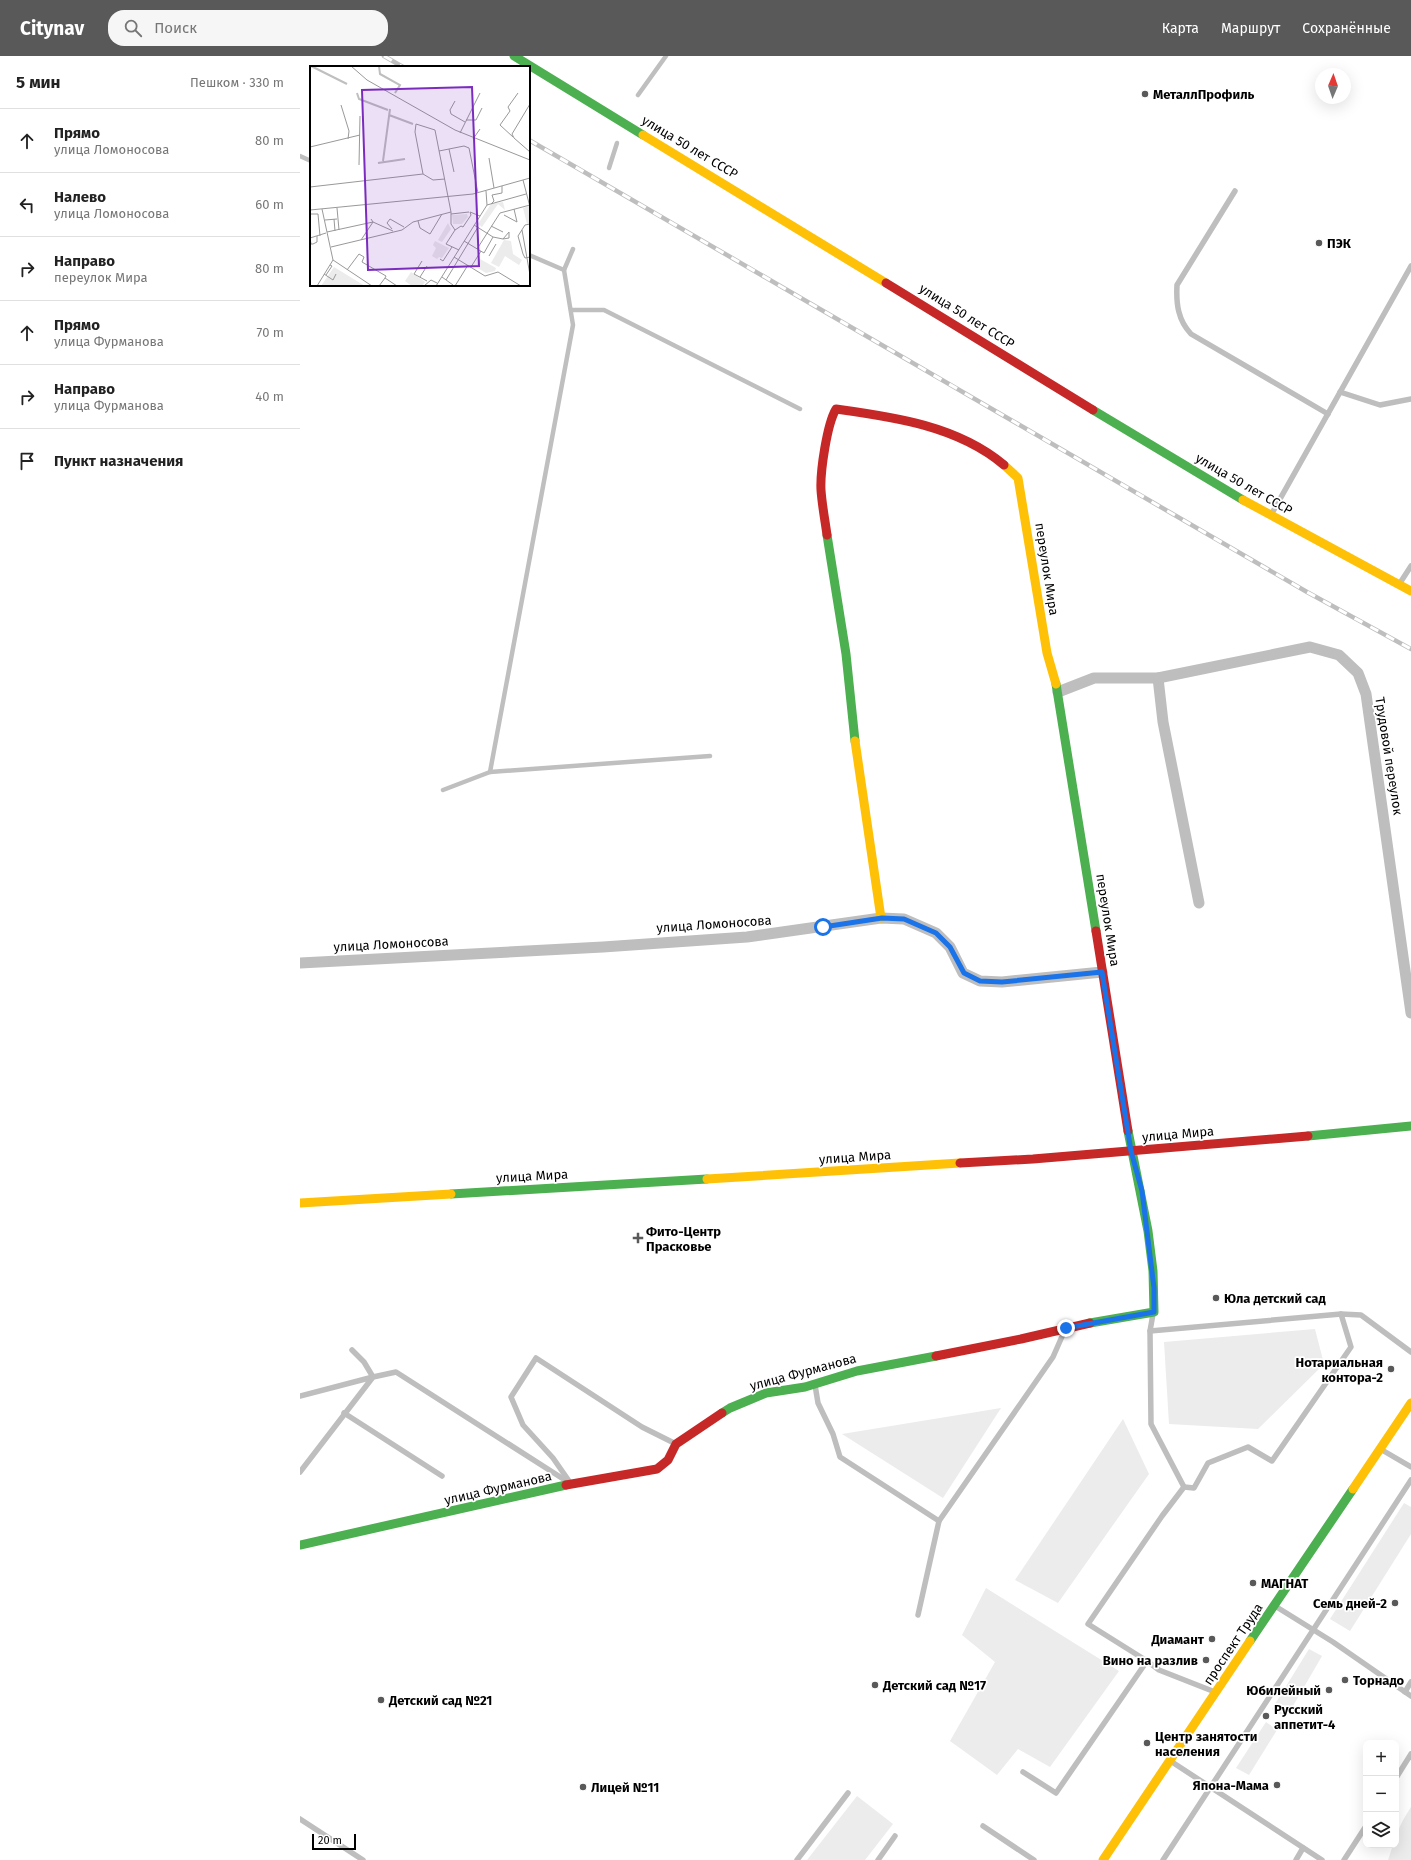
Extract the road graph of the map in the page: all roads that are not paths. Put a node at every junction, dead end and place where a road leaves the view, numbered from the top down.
1 (514, 56) edge
2 (1235, 191) dead end
3 (1411, 266) edge
4 (1340, 392) junction
5 (1411, 399) edge
6 (1328, 414) junction
7 (1270, 515) junction
8 (1411, 566) edge
9 (1398, 584) junction
10 (1411, 591) edge
11 (1158, 678) junction
12 (1058, 692) junction
13 (1199, 903) dead end
14 (882, 918) junction
15 (300, 963) edge
16 (1102, 972) junction
17 (1411, 1013) edge
18 (1411, 1126) edge
19 (1131, 1151) junction
20 (300, 1203) edge
21 (1154, 1312) junction
22 (1341, 1314) junction
23 (1066, 1328) junction
24 (1150, 1331) junction
25 (352, 1350) dead end
26 (1411, 1352) edge
27 (372, 1377) junction
28 (815, 1382) junction
29 (300, 1396) edge
30 (1411, 1403) edge
31 (344, 1413) junction
32 (676, 1444) junction
33 (1380, 1449) junction
34 (1411, 1467) edge
35 (300, 1472) edge
36 (442, 1476) dead end
37 (1411, 1480) edge
38 (571, 1484) junction
39 (1184, 1487) junction
40 (939, 1521) junction
41 (300, 1545) edge
42 (1275, 1606) junction
43 (918, 1615) dead end
44 (1313, 1630) junction
45 (1147, 1661) junction
46 (1411, 1682) edge
47 (1216, 1692) junction
48 (1405, 1692) junction
49 (1411, 1696) edge
50 (1411, 1754) edge
51 (1170, 1760) junction
52 (1022, 1772) dead end
53 (1397, 1776) edge
54 (1211, 1786) junction
55 (848, 1793) dead end
56 (300, 1819) edge
57 (983, 1826) dead end
58 (1363, 1831) edge
59 (895, 1836) dead end
60 (1303, 1848) junction
61 (364, 1860) edge
62 (797, 1860) edge
63 (878, 1860) edge
64 (1034, 1860) edge
65 (1103, 1860) edge
66 (1162, 1860) edge
67 (1296, 1860) edge
68 (1322, 1860) edge
69 (1344, 1860) edge

1 - 7 street, улица 50 лет СССР
2 - 6 lane
3 - 4 lane
4 - 5 lane
4 - 6 lane
6 - 7 lane
7 - 9 street, улица 50 лет СССР
8 - 9 lane
9 - 10 street, улица 50 лет СССР
11 - 12 street
11 - 13 street
11 - 17 street, Трудовой переулок
12 - 14 street, переулок Мира
12 - 16 street, переулок Мира
14 - 15 street, улица Ломоносова
14 - 16 street, улица Ломоносова
16 - 19 street, переулок Мира
18 - 19 street, улица Мира
19 - 20 street, улица Мира
19 - 21 street
21 - 23 street, улица Фурманова
21 - 24 lane
22 - 24 lane
22 - 26 lane
22 - 39 lane
23 - 28 street, улица Фурманова
23 - 40 lane
24 - 39 lane
25 - 27 lane
27 - 29 lane
27 - 31 lane
27 - 38 lane
28 - 32 street, улица Фурманова
28 - 40 lane
30 - 33 street, проспект Труда
31 - 35 lane
31 - 36 lane
32 - 38 street, улица Фурманова
32 - 38 lane
33 - 34 lane
33 - 42 street, проспект Труда
37 - 44 lane
38 - 41 street, улица Фурманова
39 - 45 lane
40 - 43 lane
42 - 44 lane
42 - 47 street, проспект Труда
44 - 48 lane
44 - 54 lane
45 - 47 lane
45 - 52 lane
46 - 48 lane
47 - 51 street, проспект Труда
48 - 49 lane
50 - 53 lane
51 - 54 lane
51 - 65 street, проспект Труда
54 - 60 lane
54 - 66 lane
55 - 62 lane
56 - 61 lane
57 - 64 lane
58 - 69 lane
59 - 63 lane
60 - 67 lane
60 - 68 lane

